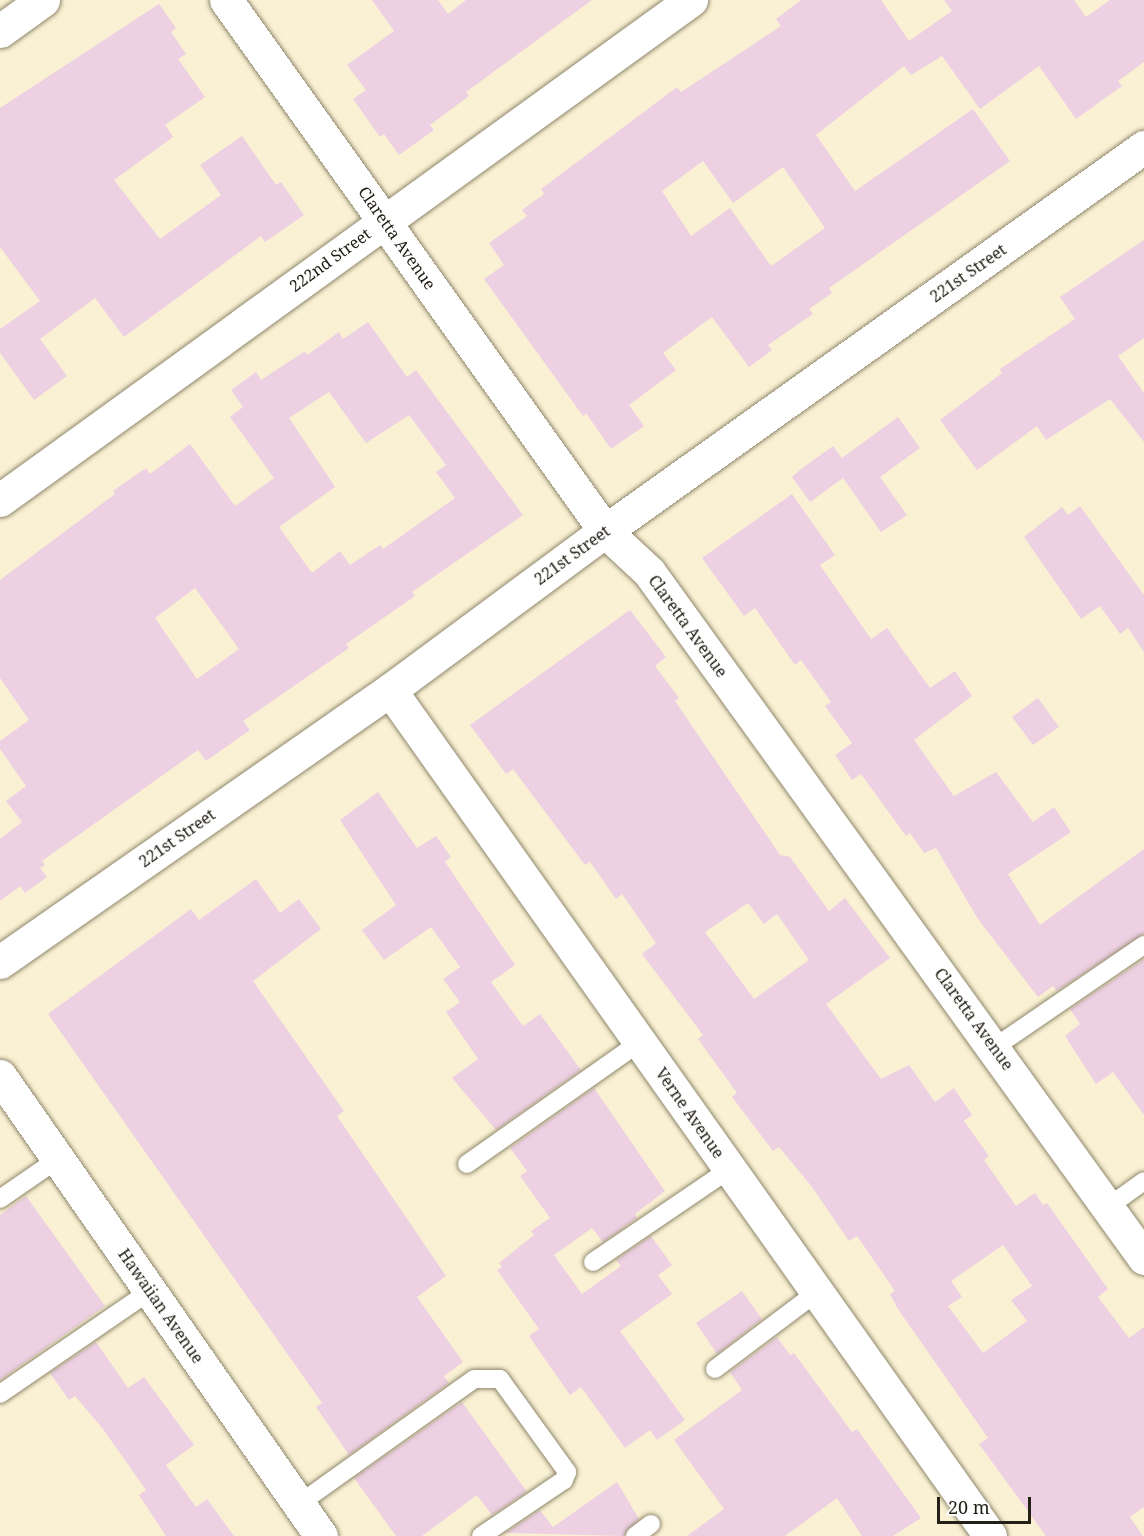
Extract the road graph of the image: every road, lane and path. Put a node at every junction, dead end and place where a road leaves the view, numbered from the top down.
1 (43, 0) edge
2 (226, 0) edge
3 (691, 0) edge
4 (0, 31) edge
5 (1144, 147) edge
6 (385, 220) junction
7 (0, 500) edge
8 (605, 531) junction
9 (390, 690) junction
10 (1144, 945) edge
11 (0, 962) edge
12 (640, 1042) junction
13 (995, 1047) junction
14 (0, 1076) edge
15 (58, 1159) junction
16 (467, 1164) dead end
17 (730, 1169) junction
18 (1144, 1181) edge
19 (0, 1199) edge
20 (1107, 1207) junction
21 (1144, 1258) edge
22 (593, 1262) dead end
23 (150, 1291) junction
24 (817, 1292) junction
25 (715, 1369) dead end
26 (0, 1394) edge
27 (299, 1504) junction
28 (651, 1524) dead end
29 (321, 1536) edge
30 (481, 1536) edge
31 (635, 1536) edge
32 (990, 1536) edge

1 - 4 street
2 - 6 street, Claretta Avenue
3 - 6 street, 222nd Street
5 - 8 street, 221st Street
6 - 7 street, 222nd Street
6 - 8 street, Claretta Avenue
8 - 9 street, 221st Street
8 - 13 street, Claretta Avenue
9 - 11 street, 221st Street
9 - 12 street, Verne Avenue
10 - 13 lane
12 - 16 lane
12 - 17 street, Verne Avenue
13 - 20 street, Claretta Avenue
14 - 15 street, Hawaiian Avenue
15 - 19 lane
15 - 23 street, Hawaiian Avenue
17 - 22 lane
17 - 24 street, Verne Avenue
18 - 20 lane
20 - 21 street, Claretta Avenue
23 - 26 lane
23 - 27 street, Hawaiian Avenue
24 - 25 lane
24 - 32 street, Verne Avenue
27 - 29 street, Hawaiian Avenue
27 - 30 lane
28 - 31 lane

